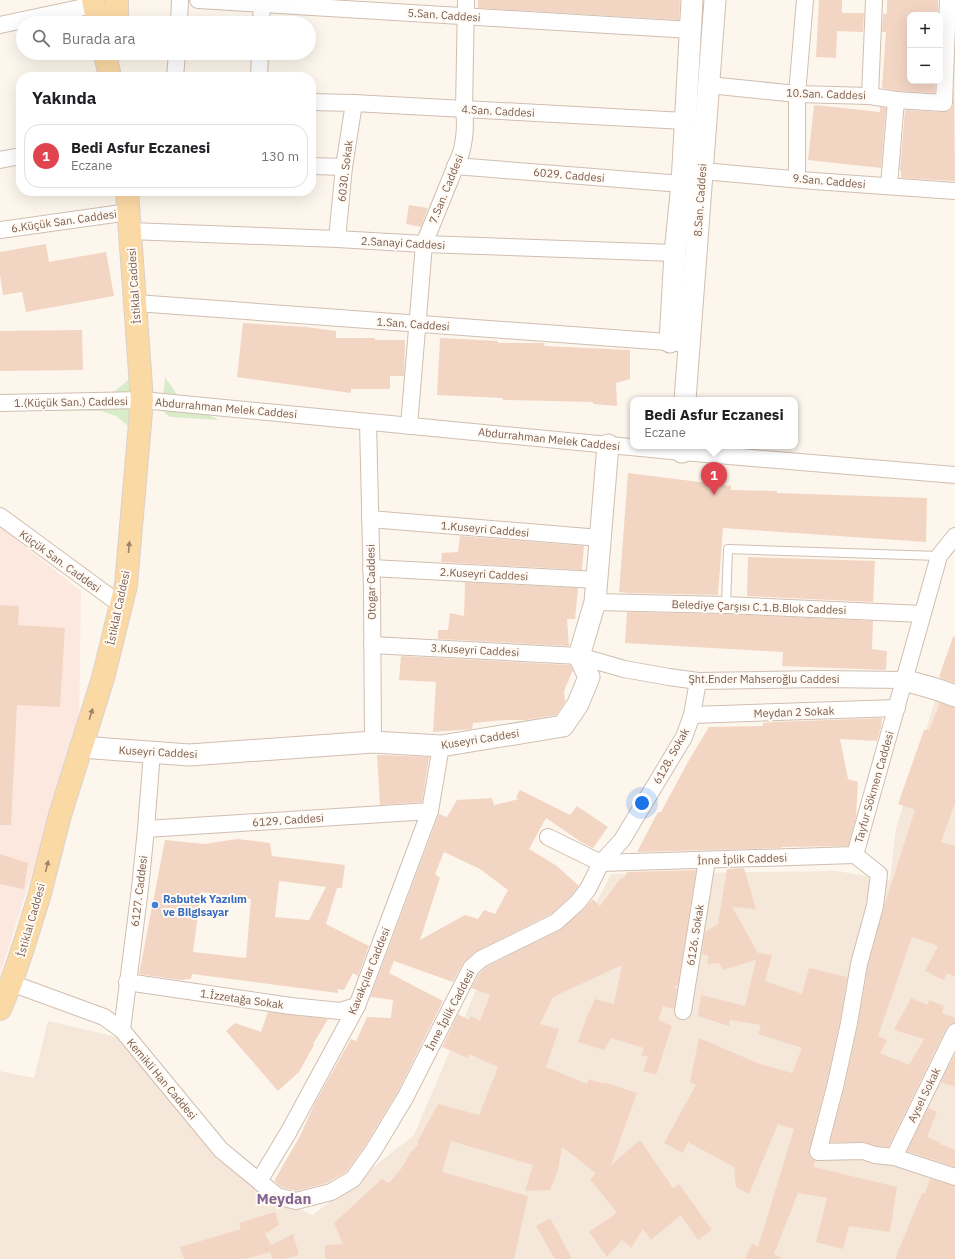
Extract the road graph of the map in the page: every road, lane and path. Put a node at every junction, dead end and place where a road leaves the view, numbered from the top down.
1 (180, 0) edge
2 (198, 0) edge
3 (466, 0) edge
4 (692, 0) edge
5 (715, 0) edge
6 (805, 0) edge
7 (874, 0) edge
8 (948, 0) edge
9 (262, 2) edge
10 (108, 10) edge
11 (68, 16) edge
12 (179, 16) edge
13 (261, 16) edge
14 (466, 17) junction
15 (16, 24) edge
16 (0, 26) edge
17 (691, 30) junction
18 (106, 60) edge
19 (116, 60) edge
20 (176, 60) edge
21 (260, 60) edge
22 (109, 72) edge
23 (115, 72) edge
24 (175, 72) edge
25 (259, 72) edge
26 (709, 85) junction
27 (798, 94) junction
28 (870, 96) junction
29 (896, 100) junction
30 (316, 102) edge
31 (354, 103) junction
32 (464, 110) junction
33 (685, 121) junction
34 (16, 157) edge
35 (0, 160) edge
36 (316, 166) edge
37 (455, 166) junction
38 (344, 167) junction
39 (702, 171) junction
40 (796, 179) junction
41 (682, 184) junction
42 (889, 186) junction
43 (955, 191) edge
44 (129, 211) edge
45 (0, 230) edge
46 (337, 239) junction
47 (424, 244) junction
48 (675, 253) junction
49 (136, 303) junction
50 (417, 324) junction
51 (680, 343) junction
52 (685, 397) edge
53 (142, 400) junction
54 (0, 403) edge
55 (368, 422) junction
56 (409, 426) junction
57 (608, 445) junction
58 (630, 446) edge
59 (682, 449) edge
60 (955, 475) edge
61 (0, 516) edge
62 (370, 519) junction
63 (955, 536) edge
64 (600, 538) junction
65 (939, 556) junction
66 (371, 568) junction
67 (597, 580) junction
68 (595, 602) junction
69 (121, 605) junction
70 (726, 605) junction
71 (922, 614) junction
72 (372, 644) junction
73 (579, 656) junction
74 (904, 680) junction
75 (698, 681) junction
76 (955, 696) edge
77 (897, 708) junction
78 (692, 715) junction
79 (373, 742) junction
80 (441, 746) junction
81 (81, 747) junction
82 (152, 752) junction
83 (430, 811) junction
84 (146, 830) junction
85 (548, 837) dead end
86 (855, 855) junction
87 (707, 860) junction
88 (601, 863) junction
89 (12, 982) junction
90 (127, 982) junction
91 (356, 1006) junction
92 (0, 1009) edge
93 (683, 1011) dead end
94 (122, 1030) junction
95 (955, 1032) edge
96 (894, 1157) junction
97 (955, 1178) edge
98 (259, 1182) junction
99 (296, 1201) joint

1 - 12 street
2 - 9 street, 5.San. Caddesi
3 - 14 street, 7.San. Caddesi
4 - 17 street, 8.San. Caddesi
5 - 26 street, 8.San. Caddesi
6 - 27 street
7 - 28 street
8 - 29 street, 10.San. Caddesi
9 - 13 street
9 - 14 street, 5.San. Caddesi
10 - 11 street
14 - 17 street, 5.San. Caddesi
14 - 32 street, 7.San. Caddesi
15 - 16 street
17 - 33 street, 8.San. Caddesi
18 - 22 main road
19 - 23 main road
20 - 24 street
21 - 25 street
26 - 27 street, 10.San. Caddesi
26 - 39 street, 8.San. Caddesi
27 - 28 street, 10.San. Caddesi
27 - 40 street
28 - 29 street, 10.San. Caddesi
29 - 42 street
30 - 31 street, 4.San. Caddesi
31 - 32 street, 4.San. Caddesi
31 - 38 street, 6030. Sokak
32 - 33 street, 4.San. Caddesi
32 - 37 street, 7.San. Caddesi
33 - 41 street, 8.San. Caddesi
34 - 35 street
36 - 38 street
37 - 41 street, 6029. Caddesi
37 - 47 street, 7.San. Caddesi
38 - 46 street, 6030. Sokak
39 - 40 street, 9.San. Caddesi
39 - 51 street, 8.San. Caddesi
40 - 42 street, 9.San. Caddesi
41 - 48 street, 8.San. Caddesi
42 - 43 street, 9.San. Caddesi
44 - 45 street, 6.Küçük San. Caddesi
44 - 46 street, 2.Sanayi Caddesi
44 - 49 main road, İstiklal Caddesi
46 - 47 street, 2.Sanayi Caddesi
47 - 48 street, 2.Sanayi Caddesi
47 - 50 street, 7.San. Caddesi
48 - 51 street, 8.San. Caddesi
49 - 50 street, 1.San. Caddesi
49 - 53 main road, İstiklal Caddesi
50 - 51 street, 1.San. Caddesi
50 - 56 street, 7.San. Caddesi
51 - 52 street, 8.San. Caddesi
53 - 54 street, 1.(Küçük San.) Caddesi
53 - 55 street, Abdurrahman Melek Caddesi
69 -> 53 main road, İstiklal Caddesi
55 - 56 street, Abdurrahman Melek Caddesi
55 - 62 street, Otogar Caddesi
56 - 57 street, Abdurrahman Melek Caddesi
57 - 58 street, Abdurrahman Melek Caddesi
57 - 64 street
59 - 60 street, Abdurrahman Melek Caddesi
61 - 69 street, Küçük San. Caddesi
62 - 64 street, 1.Kuseyri Caddesi
62 - 66 street, Otogar Caddesi
63 - 65 street, Tayfur Sökmen Caddesi
64 - 67 street
65 - 70 lane
65 - 71 street, Tayfur Sökmen Caddesi
66 - 67 street, 2.Kuseyri Caddesi
66 - 72 street, Otogar Caddesi
67 - 68 street
68 - 70 street, Belediye Çarşısı C.1.B.Blok Caddesi
68 - 73 street
81 -> 69 main road, İstiklal Caddesi
70 - 71 street, Belediye Çarşısı C.1.B.Blok Caddesi
71 - 74 street, Tayfur Sökmen Caddesi
72 - 73 street, 3.Kuseyri Caddesi
72 - 79 street, Otogar Caddesi
73 - 75 street, Şht.Ender Mahseroğlu Caddesi
73 - 80 street, Kuseyri Caddesi
74 - 75 street, Şht.Ender Mahseroğlu Caddesi
74 - 76 street
74 - 77 street, Tayfur Sökmen Caddesi
75 - 78 street, 6128. Sokak
77 - 78 street, Meydan 2 Sokak
77 - 86 street, Tayfur Sökmen Caddesi
78 - 88 street, 6128. Sokak
79 - 80 street, Kuseyri Caddesi
79 - 82 street, Kuseyri Caddesi
80 - 83 street, Kavakçılar Caddesi
81 - 82 street, Kuseyri Caddesi
89 -> 81 main road, İstiklal Caddesi
82 - 84 street, 6127. Caddesi
83 - 84 street, 6129. Caddesi
83 - 91 street, Kavakçılar Caddesi
84 - 90 street, 6127. Caddesi
85 - 88 street
86 - 87 street, İnne İplik Caddesi
86 - 96 street, Tayfur Sökmen Caddesi
87 - 88 street, İnne İplik Caddesi
87 - 93 street, 6126. Sokak
88 - 99 street, İnne İplik Caddesi
89 - 92 main road, İstiklal Caddesi
89 - 94 street, Kemikli Han Caddesi
90 - 91 street, 1.İzzetağa Sokak
90 - 94 street, 6127. Caddesi
91 - 98 street, Kavakçılar Caddesi
94 - 98 street, Kemikli Han Caddesi
95 - 96 street, Aysel Sokak
96 - 97 street
98 - 99 street, Kemikli Han Caddesi

